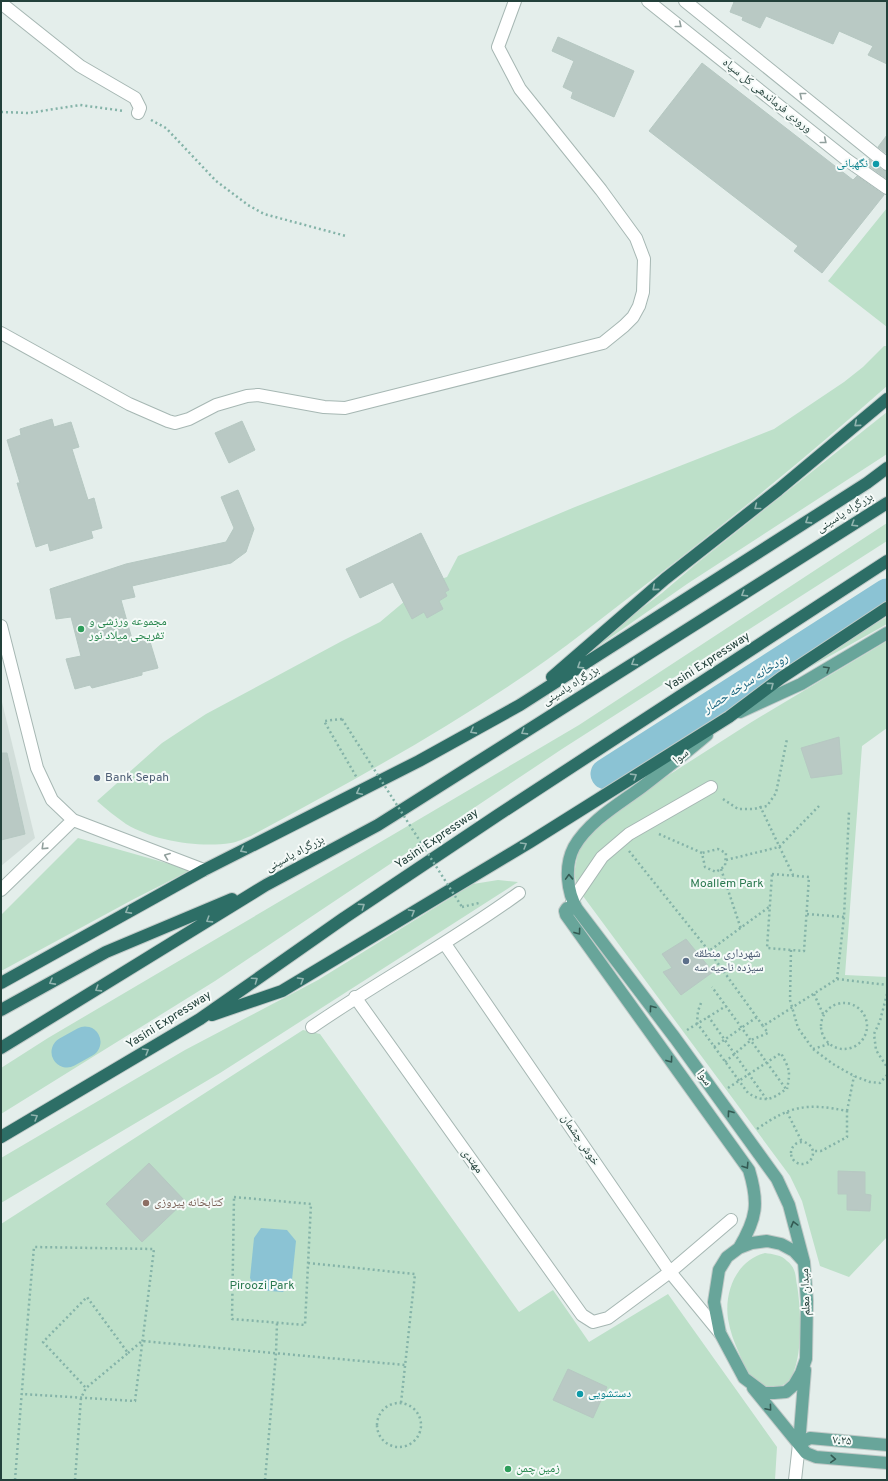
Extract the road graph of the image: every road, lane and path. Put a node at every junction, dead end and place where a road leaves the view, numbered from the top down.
1 (515, 1) edge
2 (648, 1) edge
3 (685, 1) edge
4 (1, 3) edge
5 (1, 112) edge
6 (138, 113) junction
7 (887, 164) edge
8 (887, 188) edge
9 (346, 236) dead end
10 (1, 333) edge
11 (886, 399) edge
12 (887, 468) edge
13 (887, 503) edge
14 (887, 562) edge
15 (887, 608) edge
16 (1, 626) edge
17 (887, 633) edge
18 (520, 705) junction
19 (729, 717) junction
20 (787, 740) dead end
21 (711, 787) dead end
22 (363, 790) junction
23 (723, 799) dead end
24 (760, 806) junction
25 (819, 806) dead end
26 (849, 812) dead end
27 (72, 820) junction
28 (659, 834) dead end
29 (779, 847) junction
30 (629, 850) dead end
31 (702, 853) junction
32 (726, 860) junction
33 (721, 869) junction
34 (204, 870) junction
35 (793, 875) junction
36 (266, 885) junction
37 (1, 890) edge
38 (519, 893) dead end
39 (478, 902) dead end
40 (575, 905) junction
41 (770, 907) junction
42 (807, 914) junction
43 (844, 917) junction
44 (741, 929) junction
45 (445, 944) junction
46 (791, 950) junction
47 (710, 952) junction
48 (837, 979) junction
49 (1, 983) edge
50 (887, 985) edge
51 (712, 987) dead end
52 (814, 994) junction
53 (887, 994) edge
54 (355, 997) junction
55 (701, 1003) dead end
56 (726, 1006) junction
57 (793, 1007) junction
58 (1, 1010) edge
59 (708, 1016) junction
60 (824, 1016) junction
61 (757, 1017) junction
62 (200, 1019) junction
63 (697, 1023) junction
64 (763, 1026) junction
65 (312, 1027) dead end
66 (742, 1028) junction
67 (675, 1038) junction
68 (724, 1040) junction
69 (751, 1040) junction
70 (829, 1044) junction
71 (714, 1047) junction
72 (1, 1048) edge
73 (814, 1049) junction
74 (734, 1054) junction
75 (725, 1062) junction
76 (767, 1062) junction
77 (887, 1068) edge
78 (749, 1074) junction
79 (887, 1075) edge
80 (854, 1076) junction
81 (739, 1080) junction
82 (786, 1089) junction
83 (717, 1096) junction
84 (767, 1100) junction
85 (847, 1111) junction
86 (787, 1112) junction
87 (1, 1137) edge
88 (747, 1137) junction
89 (802, 1142) junction
90 (813, 1151) junction
91 (731, 1220) dead end
92 (739, 1248) junction
93 (804, 1262) junction
94 (308, 1263) junction
95 (670, 1272) junction
96 (277, 1323) junction
97 (720, 1333) junction
98 (142, 1341) junction
99 (128, 1353) junction
100 (276, 1353) junction
101 (806, 1359) junction
102 (405, 1365) junction
103 (744, 1378) junction
104 (86, 1388) junction
105 (22, 1394) junction
106 (81, 1398) junction
107 (401, 1403) junction
108 (799, 1444) junction
109 (887, 1445) edge
110 (887, 1463) edge
111 (15, 1480) edge
112 (75, 1480) edge
113 (265, 1480) edge
114 (796, 1480) edge

1 - 10 street
2 -> 8 street, ورودی فرماندهی کل سپاه
7 -> 3 street, ورودی فرماندهی کل سپاه
4 - 6 street
5 - 6 path
6 - 9 path
11 -> 18 highway
12 -> 18 highway
13 -> 36 highway, بزرگراه یاسینی
62 -> 14 highway, Yasini Expressway
19 -> 15 highway
16 - 27 street
19 -> 17 main road, سوا
18 -> 22 highway
40 -> 19 main road, سوا
62 -> 19 highway
20 - 24 path
21 - 40 street
22 -> 34 highway
22 - 39 path, bridge
23 - 24 path
24 - 29 path
25 - 29 path
26 - 43 path
34 -> 27 street
27 -> 37 street
28 - 31 path
29 - 32 path
29 - 35 path
30 - 47 path
31 - 32 path
31 - 33 path
32 - 33 path
33 - 44 path
34 -> 49 highway
35 - 41 path
35 - 42 path
36 -> 58 highway
36 -> 72 highway
38 - 45 street
67 -> 40 main road, سوا
40 -> 92 main road, سوا
41 - 44 path
41 - 46 path
42 - 43 path
42 - 46 path
43 - 48 path
44 - 47 path
45 - 54 street
45 - 95 street, خوش چشمان
46 - 57 path
47 - 61 path
48 - 50 path
48 - 52 path
51 - 56 path
52 - 57 path
52 - 60 path
53 - 77 path
54 - 65 street
54 - 95 street, مهتدی
55 - 63 path
56 - 59 path
56 - 66 path
57 - 64 path
57 - 73 path
59 - 63 path
59 - 68 path
60 - 70 path
60 - 70 path
61 - 64 path
61 - 66 path
87 -> 62 highway, Yasini Expressway
63 - 67 path
63 - 71 path
64 - 69 path
66 - 68 path
66 - 69 path
67 - 83 main road, سوا
68 - 71 path
68 - 74 path
69 - 74 path
69 - 76 path
70 - 73 path
71 - 75 path
73 - 80 path
74 - 75 path
74 - 78 path
75 - 81 path
76 - 78 path
76 - 82 path
76 - 82 path
78 - 81 path
78 - 84 path
79 - 80 path
80 - 85 path
81 - 83 path
81 - 84 path
82 - 84 path
88 -> 83 main road, سوا
85 - 86 path
85 - 90 path
86 - 88 path
86 - 89 path
93 -> 88 main road, سوا
89 - 90 path
89 - 90 path
91 - 95 street
92 - 93 main road, میدان معلم
92 - 97 main road, میدان معلم
93 - 101 main road, میدان معلم
94 - 96 path
94 - 96 path
94 - 102 path
95 - 97 street, خوش چشمان
96 - 100 path
97 - 103 main road, میدان معلم
98 - 99 path
98 - 100 path
98 - 105 path
98 - 106 path
99 - 104 path
99 - 104 path
100 - 102 path
100 - 113 path
101 - 103 main road, میدان معلم
101 - 108 main road
102 - 107 path
103 -> 108 main road
104 - 106 path
105 - 106 path
105 - 111 path
106 - 112 path
107 - 107 path
108 - 109 main road, ۷.۲۵
108 -> 110 main road
108 - 114 street

